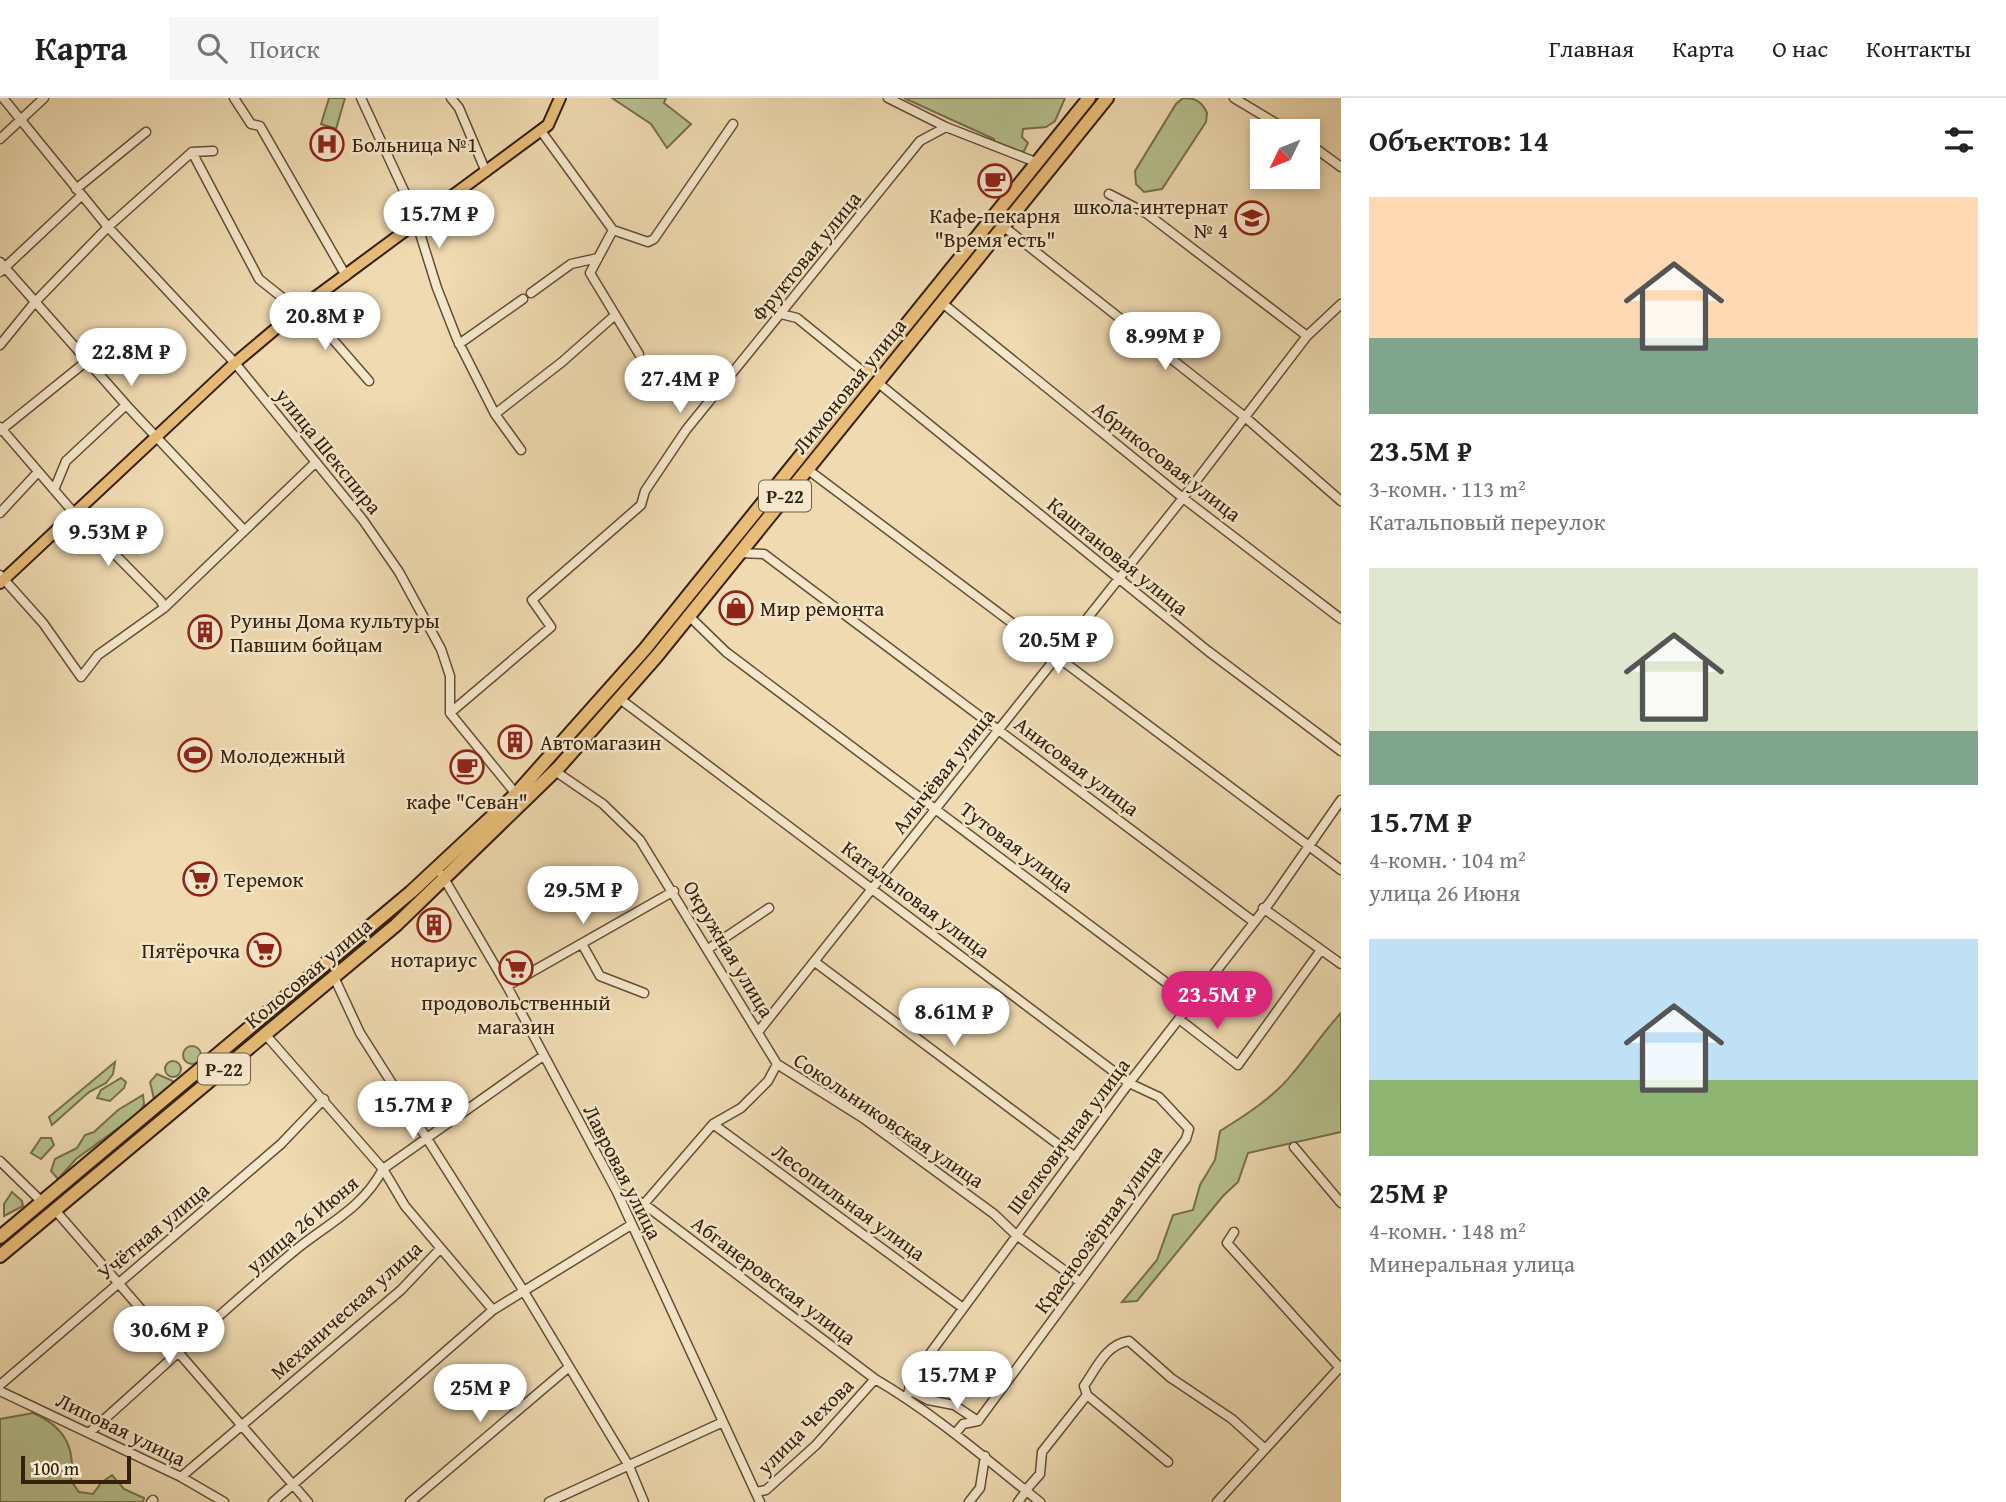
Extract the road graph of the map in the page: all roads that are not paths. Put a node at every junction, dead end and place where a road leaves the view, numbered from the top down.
1 (3, 98) edge
2 (44, 98) edge
3 (234, 98) edge
4 (361, 98) edge
5 (450, 98) edge
6 (560, 98) edge
7 (888, 98) edge
8 (1089, 98) edge
9 (1107, 98) edge
10 (1234, 98) edge
11 (1269, 119) edge
12 (21, 120) junction
13 (733, 124) dead end
14 (946, 127) junction
15 (541, 131) junction
16 (146, 132) dead end
17 (0, 139) edge
18 (213, 151) dead end
19 (192, 152) junction
20 (1320, 152) edge
21 (1038, 163) junction
22 (1341, 167) edge
23 (486, 172) junction
24 (79, 193) junction
25 (1109, 194) dead end
26 (418, 223) junction
27 (1003, 226) junction
28 (108, 228) junction
29 (613, 230) junction
30 (598, 258) junction
31 (2, 267) edge
32 (346, 276) junction
33 (531, 293) dead end
34 (523, 299) dead end
35 (35, 302) junction
36 (941, 302) junction
37 (1341, 304) edge
38 (302, 307) junction
39 (781, 314) junction
40 (614, 316) junction
41 (1307, 336) junction
42 (459, 344) junction
43 (0, 345) edge
44 (639, 354) dead end
45 (88, 360) junction
46 (235, 363) junction
47 (866, 374) junction
48 (369, 381) dead end
49 (877, 382) junction
50 (126, 405) junction
51 (495, 414) junction
52 (1245, 417) junction
53 (1, 429) edge
54 (156, 437) junction
55 (521, 450) dead end
56 (316, 462) junction
57 (807, 469) junction
58 (38, 472) junction
59 (54, 490) junction
60 (1183, 498) junction
61 (1341, 501) edge
62 (0, 513) edge
63 (74, 513) junction
64 (244, 530) junction
65 (739, 553) junction
66 (1118, 578) junction
67 (1, 579) edge
68 (164, 608) junction
69 (689, 616) junction
70 (1341, 619) edge
71 (1055, 657) junction
72 (620, 699) junction
73 (450, 713) junction
74 (999, 729) junction
75 (1341, 751) edge
76 (555, 771) junction
77 (516, 794) junction
78 (1341, 800) edge
79 (936, 808) junction
80 (1307, 845) junction
81 (1341, 870) edge
82 (441, 874) junction
83 (873, 888) junction
84 (674, 891) junction
85 (769, 908) dead end
86 (1263, 908) junction
87 (1254, 922) junction
88 (582, 944) junction
89 (708, 949) junction
90 (1321, 950) junction
91 (815, 962) junction
92 (1341, 964) edge
93 (334, 977) junction
94 (507, 986) junction
95 (644, 993) dead end
96 (1192, 1002) junction
97 (1179, 1019) junction
98 (758, 1032) junction
99 (265, 1034) junction
100 (543, 1056) junction
101 (777, 1064) junction
102 (1129, 1083) junction
103 (324, 1099) junction
104 (713, 1124) junction
105 (1189, 1129) joint
106 (427, 1136) junction
107 (1293, 1147) dead end
108 (1075, 1157) junction
109 (2, 1165) edge
110 (383, 1169) junction
111 (617, 1192) junction
112 (41, 1202) junction
113 (1341, 1203) edge
114 (644, 1204) junction
115 (55, 1210) junction
116 (631, 1225) junction
117 (1234, 1232) dead end
118 (1015, 1234) junction
119 (0, 1237) edge
120 (439, 1250) junction
121 (0, 1256) edge
122 (119, 1282) junction
123 (1080, 1282) junction
124 (523, 1290) junction
125 (963, 1308) junction
126 (493, 1310) junction
127 (178, 1355) junction
128 (569, 1367) junction
129 (1341, 1368) edge
130 (875, 1380) junction
131 (0, 1385) edge
132 (0, 1391) edge
133 (908, 1394) junction
134 (1087, 1395) junction
135 (978, 1421) junction
136 (723, 1422) junction
137 (241, 1426) junction
138 (90, 1432) junction
139 (955, 1434) junction
140 (1264, 1448) junction
141 (985, 1456) junction
142 (1168, 1462) dead end
143 (629, 1466) junction
144 (181, 1477) junction
145 (293, 1483) junction
146 (1026, 1491) junction
147 (756, 1492) junction
148 (224, 1502) edge
149 (273, 1502) edge
150 (307, 1502) edge
151 (410, 1502) edge
152 (549, 1502) edge
153 (644, 1502) edge
154 (760, 1502) edge
155 (969, 1502) edge
156 (1018, 1502) edge
157 (1041, 1502) edge
158 (1217, 1502) edge

1 - 12 street, улица Шекспира
2 - 12 street
3 - 32 street
4 - 26 street
5 - 23 street
6 - 15 main road
7 - 14 street
8 - 21 highway, Лимоновая улица / Р-22
9 - 27 highway, Лимоновая улица / Р-22
10 - 11 street
12 - 17 street
12 - 24 street, улица Шекспира
13 - 29 street
14 - 21 street
14 - 39 street, Фруктовая улица
15 - 23 main road
15 - 29 street
16 - 24 street
18 - 19 street
19 - 28 street
19 - 38 street
20 - 22 street
21 - 47 highway, Лимоновая улица / Р-22
23 - 26 main road
24 - 28 street, улица Шекспира
24 - 31 street
25 - 41 street
26 - 32 main road
26 - 42 street
27 - 36 highway, Лимоновая улица / Р-22
27 - 52 street
28 - 35 street
28 - 46 street, улица Шекспира
29 - 30 street
30 - 33 street
30 - 40 street
31 - 35 street
32 - 38 main road
34 - 42 street
35 - 43 street
35 - 45 street
36 - 49 highway, Лимоновая улица / Р-22
36 - 60 street, Абрикосовая улица
37 - 41 street, Алычёвая улица
38 - 46 main road
38 - 48 street
39 - 47 street
39 - 73 street, Фруктовая улица
40 - 44 street
40 - 51 street
41 - 52 street, Алычёвая улица
42 - 51 street
45 - 50 street
45 - 53 street
46 - 54 main road
46 - 56 street, улица Шекспира
47 - 77 highway, Лимоновая улица / Р-22
49 - 57 highway, Лимоновая улица / Р-22
49 - 66 street, Каштановая улица
50 - 54 street
50 - 59 street
51 - 55 street
52 - 60 street, Алычёвая улица
52 - 61 street
53 - 58 street
54 - 63 main road
54 - 64 street
56 - 64 street
56 - 73 street, улица Шекспира
57 - 65 highway, Лимоновая улица / Р-22
57 - 71 street
58 - 59 street
58 - 62 street
59 - 63 street
60 - 66 street, Алычёвая улица
60 - 70 street, Абрикосовая улица
63 - 67 main road
63 - 68 street
64 - 68 street
65 - 69 highway, Лимоновая улица / Р-22
65 - 74 street, Анисовая улица
66 - 71 street, Алычёвая улица
66 - 75 street, Каштановая улица
67 - 68 street
69 - 72 highway, Лимоновая улица / Р-22
69 - 79 street, Тутовая улица
71 - 74 street, Алычёвая улица
71 - 80 street
72 - 76 highway, Лимоновая улица / Р-22
72 - 83 street, Катальповая улица
73 - 77 street
74 - 79 street, Алычёвая улица
74 - 87 street, Анисовая улица
76 - 82 highway, Лимоновая улица / Р-22
76 - 84 street, Окружная улица
77 - 82 highway, Лимоновая улица / Р-22
78 - 80 street, Шелковичная улица
79 - 83 street, Алычёвая улица
79 - 96 street, Тутовая улица
80 - 81 street
80 - 86 street, Шелковичная улица
82 - 93 highway, Колосовая улица / Р-22
82 - 94 street, Лавровая улица
82 - 112 highway, Колосовая улица / Р-22
83 - 91 street, Алычёвая улица
83 - 102 street, Катальповая улица
84 - 88 street
84 - 89 street, Окружная улица
85 - 89 street
86 - 87 street, Шелковичная улица
86 - 90 street
87 - 96 street, Шелковичная улица
88 - 94 street
88 - 95 street
89 - 98 street, Окружная улица
90 - 92 street
90 - 97 street
91 - 98 street, Алычёвая улица
91 - 108 street
93 - 99 highway, Колосовая улица / Р-22
93 - 106 street
94 - 100 street, Лавровая улица
96 - 97 street, Шелковичная улица
97 - 102 street, Шелковичная улица
98 - 101 street, Окружная улица
99 - 103 street
99 - 115 highway, Колосовая улица / Р-22
100 - 106 street, улица 26 Июня
100 - 111 street, Лавровая улица
101 - 104 street
101 - 118 street, Сокольниковская улица
102 - 105 street, Катальповая улица
102 - 108 street, Шелковичная улица
103 - 110 street
103 - 122 street, Учётная улица
104 - 114 street
104 - 125 street, Лесопильная улица
105 - 123 street, Красноозёрная улица
106 - 110 street, улица 26 Июня
106 - 124 street
107 - 113 street
108 - 118 street, Шелковичная улица
109 - 112 street
110 - 120 street
110 - 127 street, улица 26 Июня
111 - 114 street, Абганеровская улица
111 - 116 street, Лавровая улица
112 - 119 highway, Колосовая улица / Р-22
114 - 130 street, Абганеровская улица
115 - 121 highway, Колосовая улица / Р-22
115 - 122 street
116 - 124 street
116 - 136 street, Лавровая улица
117 - 129 street
118 - 123 street, Сокольниковская улица
118 - 125 street, Шелковичная улица
120 - 126 street
120 - 137 street, Механическая улица
122 - 127 street
122 - 131 street, Учётная улица
123 - 135 street, Красноозёрная улица
124 - 126 street
124 - 128 street
125 - 133 street, Шелковичная улица
126 - 145 street
127 - 137 street
127 - 138 street, улица 26 Июня
128 - 143 street
128 - 151 street
129 - 140 street
130 - 133 street, Абганеровская улица
130 - 147 street, улица Чехова
132 - 138 street, Липовая улица
133 - 135 street
133 - 139 street, Абганеровская улица
134 - 140 street
134 - 142 street
134 - 146 street
135 - 139 street
136 - 143 street
136 - 147 street, Лавровая улица
137 - 144 street, Механическая улица
137 - 145 street
138 - 144 street, Липовая улица
139 - 141 street, Абганеровская улица
140 - 158 street
141 - 146 street, Абганеровская улица
141 - 155 street
143 - 152 street
143 - 153 street
144 - 148 street, Липовая улица
145 - 149 street
145 - 150 street
146 - 156 street
146 - 157 street, Абганеровская улица
147 - 154 street, Лавровая улица

